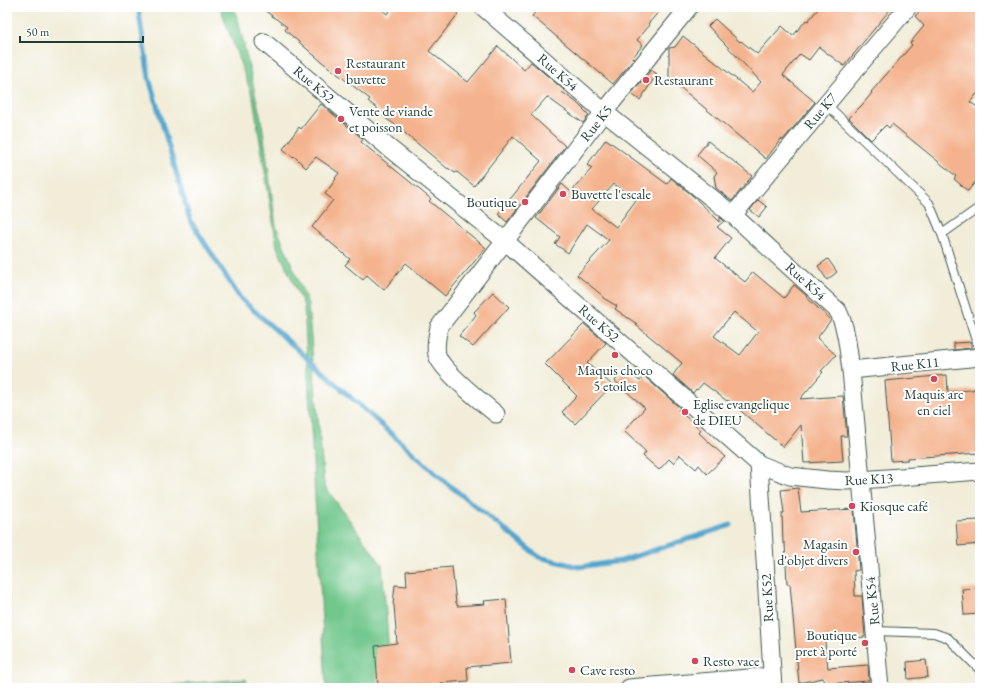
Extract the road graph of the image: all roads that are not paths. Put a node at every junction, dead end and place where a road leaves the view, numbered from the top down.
1 (483, 7) edge
2 (689, 7) edge
3 (908, 7) edge
4 (264, 42) dead end
5 (826, 104) junction
6 (604, 112) junction
7 (980, 207) edge
8 (733, 215) junction
9 (942, 234) junction
10 (504, 241) junction
11 (980, 353) edge
12 (980, 357) edge
13 (851, 370) junction
14 (496, 414) dead end
15 (759, 464) junction
16 (980, 470) edge
17 (860, 481) junction
18 (875, 631) junction
19 (980, 670) edge
20 (772, 682) edge
21 (629, 688) edge
22 (880, 688) edge

1 - 6 street, Rue K54
2 - 6 street, Rue K5
3 - 5 street, Rue K7
4 - 10 street, Rue K52
5 - 8 street, Rue K7
5 - 9 lane
6 - 8 street, Rue K54
6 - 10 street, Rue K5
7 - 9 lane
8 - 13 street, Rue K54
9 - 11 lane
10 - 14 street, Rue K5
10 - 15 street, Rue K52
12 - 13 street, Rue K11
13 - 17 street, Rue K54
15 - 17 street, Rue K13
15 - 20 street, Rue K52
16 - 17 street, Rue K13
17 - 18 street, Rue K54
18 - 19 lane
18 - 22 street, Rue K54
20 - 21 street

